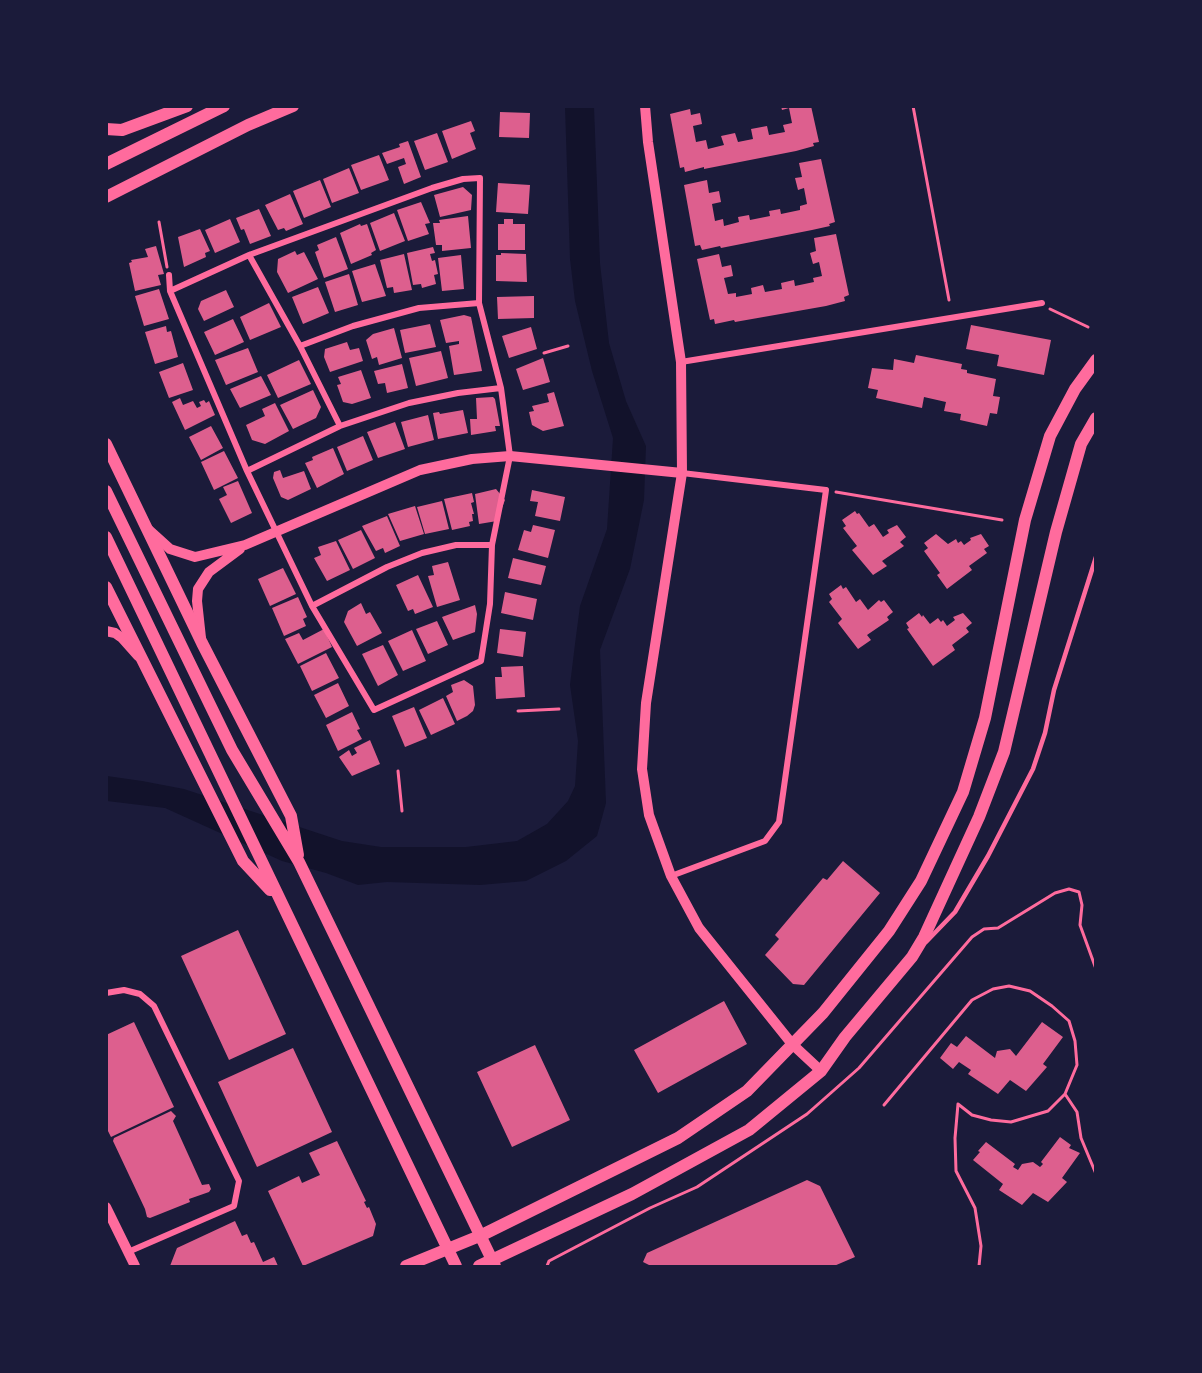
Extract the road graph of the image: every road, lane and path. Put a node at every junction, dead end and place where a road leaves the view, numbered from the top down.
1 (188, 106) edge
2 (224, 106) edge
3 (294, 106) edge
4 (645, 106) edge
5 (914, 106) edge
6 (106, 129) edge
7 (106, 164) edge
8 (143, 178) junction
9 (106, 197) edge
10 (106, 204) edge
11 (159, 222) dead end
12 (249, 255) junction
13 (169, 275) joint
14 (170, 291) junction
15 (949, 300) dead end
16 (479, 303) junction
17 (1042, 303) dead end
18 (1050, 309) dead end
19 (1088, 327) dead end
20 (300, 346) junction
21 (568, 346) dead end
22 (544, 353) dead end
23 (1095, 360) edge
24 (681, 362) junction
25 (501, 388) junction
26 (1095, 418) edge
27 (340, 426) junction
28 (106, 444) edge
29 (510, 456) junction
30 (247, 471) junction
31 (682, 473) junction
32 (826, 490) junction
33 (106, 491) edge
34 (1002, 520) dead end
35 (146, 527) junction
36 (277, 532) junction
37 (106, 537) edge
38 (245, 545) junction
39 (492, 545) junction
40 (1095, 557) edge
41 (106, 587) edge
42 (312, 606) junction
43 (106, 631) edge
44 (202, 643) junction
45 (146, 665) junction
46 (559, 709) dead end
47 (518, 711) dead end
48 (398, 771) dead end
49 (402, 811) dead end
50 (299, 862) junction
51 (671, 876) junction
52 (280, 902) junction
53 (912, 957) junction
54 (1095, 969) edge
55 (106, 993) edge
56 (792, 1044) junction
57 (821, 1071) junction
58 (1065, 1094) junction
59 (884, 1105) dead end
60 (1095, 1174) edge
61 (106, 1207) edge
62 (482, 1235) junction
63 (448, 1249) junction
64 (128, 1252) junction
65 (494, 1264) edge
66 (135, 1266) edge
67 (406, 1266) edge
68 (456, 1266) edge
69 (479, 1266) edge
70 (547, 1266) edge
71 (979, 1266) edge

1 - 6 main road
2 - 7 main road
3 - 8 main road
4 - 24 street
5 - 15 path
8 - 9 main road
8 - 10 main road
11 - 13 path
12 - 14 street
12 - 16 street
12 - 20 street
13 - 14 street
14 - 30 street
16 - 20 street
16 - 25 street
17 - 24 street
18 - 19 path
20 - 27 street
21 - 22 path
23 - 56 main road
24 - 31 street
25 - 27 street
25 - 29 street
26 - 53 main road
27 - 30 street
28 - 35 main road
29 - 31 street
29 - 36 street
29 - 39 street
30 - 36 street
31 - 32 street
31 - 51 street
32 - 34 path
32 - 51 street
33 - 50 main road
35 - 38 street
35 - 44 main road
36 - 38 street
36 - 42 street
37 - 52 main road
38 - 44 street
39 - 42 street
39 - 42 street
40 - 53 lane
41 - 45 main road
43 - 45 street
44 - 50 main road
45 - 52 main road
46 - 47 path
48 - 49 path
50 - 62 main road
51 - 56 street
52 - 63 main road
53 - 57 main road
54 - 70 path
55 - 64 street
56 - 57 street
56 - 62 main road
57 - 65 main road
58 - 59 path
58 - 60 path
58 - 71 path
61 - 64 street
62 - 63 main road
62 - 65 main road
63 - 67 main road
63 - 68 main road
64 - 66 street
65 - 69 main road

